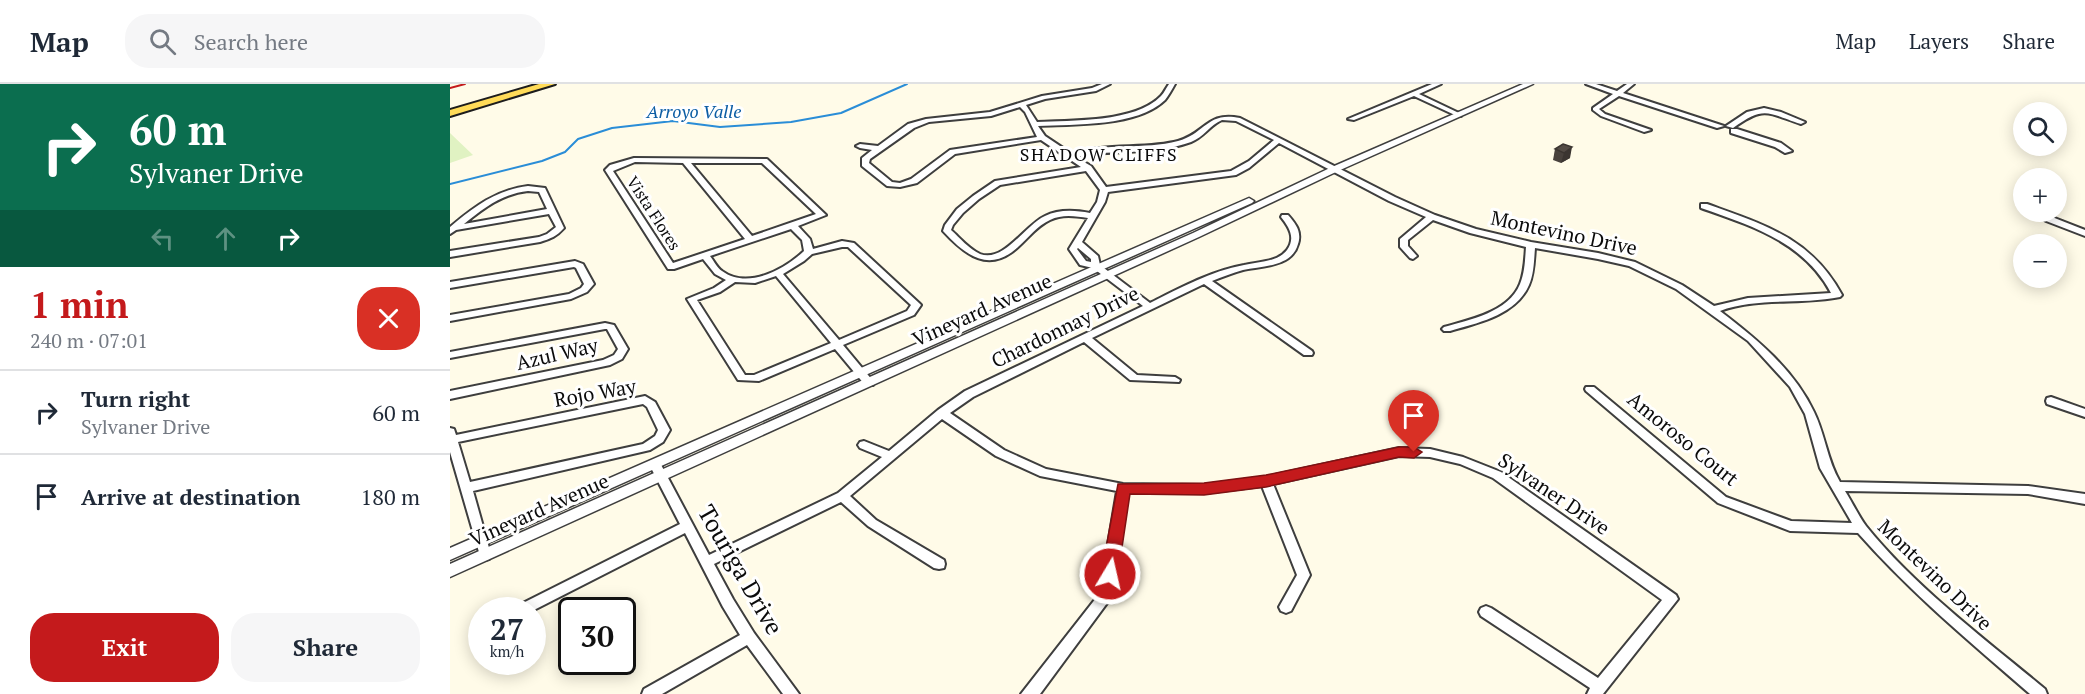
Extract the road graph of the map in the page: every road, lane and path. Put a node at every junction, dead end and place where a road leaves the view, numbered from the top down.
1 (532, 84) edge
2 (550, 84) edge
3 (1107, 84) edge
4 (1172, 84) edge
5 (1438, 84) edge
6 (1516, 84) edge
7 (1529, 84) edge
8 (1589, 84) edge
9 (1631, 84) edge
10 (1618, 93) junction
11 (1414, 94) junction
12 (1021, 104) junction
13 (450, 107) edge
14 (450, 113) edge
15 (1455, 113) junction
16 (1352, 119) dead end
17 (1801, 122) dead end
18 (1034, 124) junction
19 (1732, 128) junction
20 (1647, 130) dead end
21 (1042, 138) junction
22 (1279, 140) junction
23 (860, 146) dead end
24 (879, 148) junction
25 (1788, 151) dead end
26 (1072, 157) junction
27 (685, 160) junction
28 (1332, 167) junction
29 (1088, 168) junction
30 (1104, 190) junction
31 (1704, 206) dead end
32 (552, 211) junction
33 (1093, 216) junction
34 (1285, 217) dead end
35 (1432, 217) junction
36 (2057, 222) edge
37 (793, 226) junction
38 (452, 230) edge
39 (2085, 233) edge
40 (751, 240) junction
41 (1531, 245) junction
42 (809, 252) junction
43 (450, 254) edge
44 (705, 256) junction
45 (1413, 256) dead end
46 (1096, 266) junction
47 (779, 274) junction
48 (1106, 275) junction
49 (733, 279) junction
50 (1205, 280) junction
51 (450, 285) edge
52 (1148, 306) junction
53 (1713, 310) junction
54 (450, 318) edge
55 (1447, 329) dead end
56 (1084, 338) junction
57 (836, 344) junction
58 (1308, 353) dead end
59 (450, 355) edge
60 (860, 372) junction
61 (1175, 380) dead end
62 (869, 383) junction
63 (1590, 389) dead end
64 (450, 395) edge
65 (2051, 401) dead end
66 (942, 413) junction
67 (2085, 413) edge
68 (451, 437) edge
69 (864, 445) dead end
70 (891, 456) junction
71 (655, 464) junction
72 (662, 477) junction
73 (1266, 481) junction
74 (1836, 486) junction
75 (465, 488) junction
76 (1123, 488) junction
77 (842, 496) junction
78 (2085, 499) edge
79 (688, 526) junction
80 (1861, 528) junction
81 (481, 541) junction
82 (450, 554) edge
83 (485, 555) junction
84 (706, 562) junction
85 (939, 564) dead end
86 (450, 571) edge
87 (546, 598) edge
88 (1286, 607) dead end
89 (1485, 612) dead end
90 (749, 637) junction
91 (1597, 690) edge
92 (650, 694) edge
93 (792, 694) edge
94 (1028, 694) edge
95 (2040, 694) edge

1 - 13 main road
2 - 14 main road
3 - 12 street
4 - 18 street
5 - 11 street
6 - 15 street, Vineyard Avenue
7 - 15 street, Vineyard Avenue
8 - 10 street
9 - 10 street
10 - 19 street
10 - 20 street
11 - 15 street
11 - 16 street
12 - 18 street
12 - 24 street
15 - 28 street, Vineyard Avenue
17 - 19 street
18 - 21 street
19 - 25 street
21 - 24 street
21 - 26 street
22 - 26 street, Montevino Drive
22 - 28 street, Montevino Drive
22 - 30 street
23 - 24 street
26 - 29 street
27 - 37 street, Vista Flores
27 - 40 street
27 - 44 street, Vista Flores
28 - 35 street, Montevino Drive
28 - 46 street, Vineyard Avenue
28 - 48 street, Vineyard Avenue
29 - 30 street
29 - 33 street
30 - 33 street
31 - 53 street
32 - 38 street
32 - 38 street
32 - 43 street
33 - 46 street
34 - 50 street, Chardonnay Drive
35 - 41 street, Montevino Drive
35 - 45 street
36 - 39 street
37 - 40 street, Vista Flores
37 - 42 street
40 - 44 street, Vista Flores
41 - 53 street, Montevino Drive
41 - 55 street
42 - 47 street
42 - 57 street
44 - 49 street
46 - 48 street
46 - 60 street, Vineyard Avenue
47 - 49 street
47 - 57 street
48 - 52 street
48 - 62 street, Vineyard Avenue
49 - 57 street
50 - 52 street, Chardonnay Drive
50 - 58 street
51 - 54 street
52 - 56 street, Chardonnay Drive
53 - 74 street, Montevino Drive
56 - 61 street
56 - 66 street, Chardonnay Drive
57 - 60 street
59 - 64 street, Azul Way
60 - 62 street
60 - 71 street, Vineyard Avenue
62 - 72 street, Vineyard Avenue
63 - 80 street, Amoroso Court
65 - 67 street
66 - 70 street, Chardonnay Drive
66 - 76 street, Sylvaner Drive
68 - 75 street
68 - 75 street, Rojo Way
69 - 70 street
70 - 77 street, Chardonnay Drive
71 - 72 street, Touriga Drive
71 - 81 street, Vineyard Avenue
72 - 79 street, Touriga Drive
72 - 83 street, Vineyard Avenue
73 - 76 street, Sylvaner Drive
73 - 88 street
73 - 91 street, Sylvaner Drive
74 - 78 street
74 - 80 street, Montevino Drive
75 - 81 street
76 - 94 street
77 - 84 street, Chardonnay Drive
77 - 85 street
79 - 84 street, Touriga Drive
79 - 87 street
80 - 95 street, Montevino Drive
81 - 82 street, Vineyard Avenue
81 - 83 street
83 - 86 street, Vineyard Avenue
84 - 90 street, Touriga Drive
89 - 91 street
90 - 92 street
90 - 93 street, Touriga Drive

